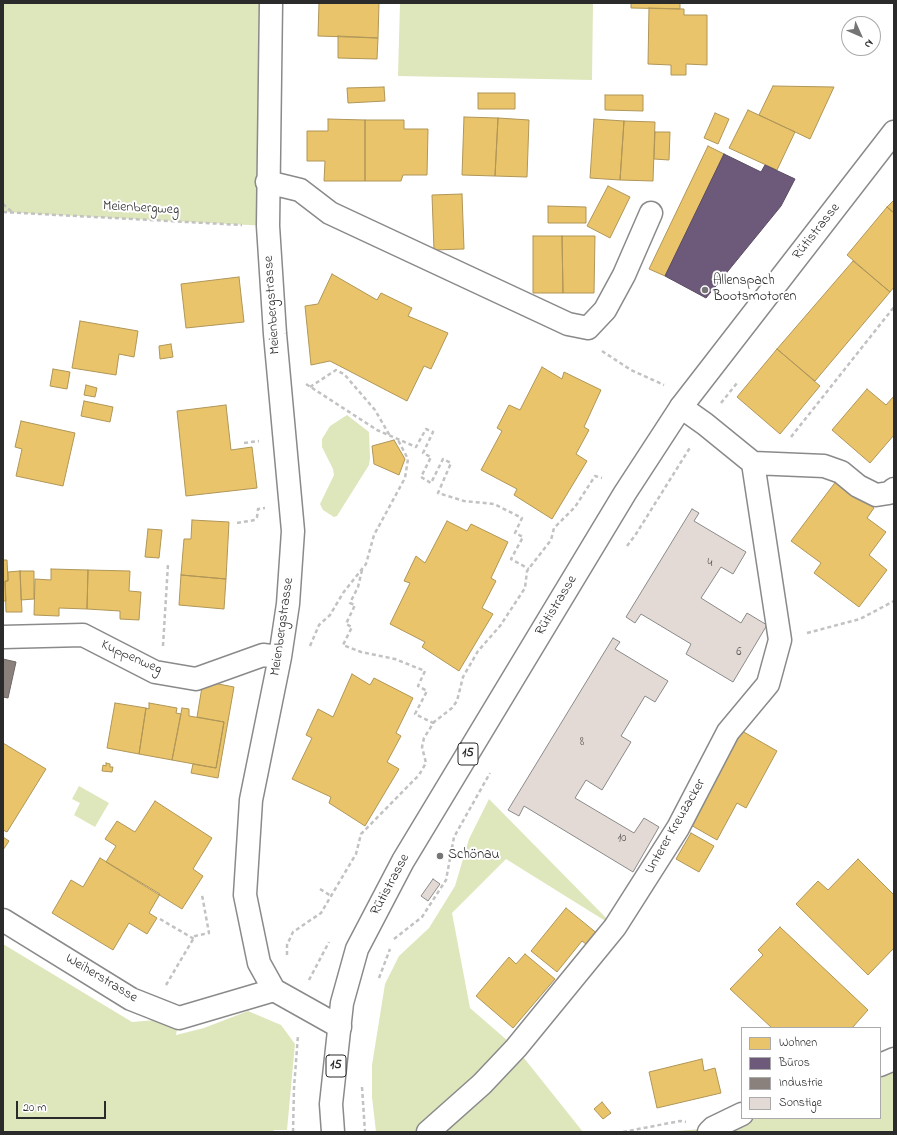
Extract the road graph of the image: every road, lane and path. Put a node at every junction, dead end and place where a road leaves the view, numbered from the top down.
1 (271, 3) edge
2 (894, 132) edge
3 (267, 182) junction
4 (3, 204) edge
5 (3, 212) edge
6 (12, 212) junction
7 (651, 214) dead end
8 (268, 226) junction
9 (894, 307) edge
10 (588, 328) junction
11 (741, 376) dead end
12 (665, 386) dead end
13 (310, 387) junction
14 (280, 388) junction
15 (681, 407) junction
16 (705, 424) junction
17 (390, 436) junction
18 (397, 439) junction
19 (264, 441) dead end
20 (244, 444) dead end
21 (753, 463) junction
22 (781, 465) junction
23 (894, 489) edge
24 (625, 494) junction
25 (260, 508) dead end
26 (651, 509) junction
27 (237, 523) dead end
28 (623, 551) dead end
29 (168, 564) dead end
30 (529, 568) junction
31 (362, 569) junction
32 (894, 601) edge
33 (3, 637) edge
34 (780, 640) junction
35 (308, 649) dead end
36 (280, 657) junction
37 (162, 673) junction
38 (433, 723) junction
39 (492, 769) dead end
40 (320, 889) dead end
41 (202, 895) dead end
42 (331, 896) junction
43 (160, 919) dead end
44 (3, 920) edge
45 (332, 937) dead end
46 (194, 939) junction
47 (393, 940) dead end
48 (390, 947) dead end
49 (286, 959) dead end
50 (304, 976) dead end
51 (309, 979) junction
52 (376, 984) dead end
53 (274, 990) junction
54 (296, 1003) junction
55 (153, 1008) junction
56 (340, 1027) junction
57 (894, 1060) edge
58 (881, 1065) edge
59 (362, 1086) dead end
60 (741, 1114) edge
61 (680, 1121) dead end
62 (292, 1132) edge
63 (333, 1132) edge
64 (365, 1132) edge
65 (428, 1132) edge
66 (623, 1132) edge
67 (709, 1132) edge

1 - 3 street, Meienbergstrasse
2 - 15 street, Rütistrasse / 15
3 - 8 street, Meienbergstrasse
3 - 10 street
4 - 6 path
5 - 6 path, Meienbergweg
6 - 8 path, Meienbergweg
7 - 10 street
8 - 14 street, Meienbergstrasse
9 - 22 path
10 - 12 path
11 - 16 path
13 - 14 path
13 - 17 path
13 - 17 path
14 - 36 street, Meienbergstrasse
15 - 16 street
15 - 24 street, Rütistrasse / 15
16 - 21 street
16 - 26 path
17 - 18 path
18 - 30 path
18 - 31 path
19 - 20 path
21 - 22 street
21 - 34 street, Unterer Kreuzacker
22 - 23 street
24 - 26 path
24 - 30 path
24 - 56 street, Rütistrasse / 15
25 - 27 path
26 - 28 path
29 - 37 path
30 - 38 path
31 - 35 path
31 - 38 path
32 - 34 path
33 - 37 street, Kuppenweg
34 - 65 street, Unterer Kreuzacker
36 - 37 street, Kuppenweg
36 - 53 street, Meienbergstrasse
38 - 42 path
39 - 47 path
40 - 42 path
41 - 46 path
42 - 49 path
43 - 46 path
44 - 55 street, Weiherstrasse
45 - 51 path
46 - 55 path
48 - 52 path
50 - 51 path
51 - 54 path
53 - 54 street
53 - 55 street, Weiherstrasse
54 - 56 street
54 - 62 path
56 - 63 street, Rütistrasse / 15
57 - 58 street
59 - 64 path
60 - 67 street
61 - 66 path

